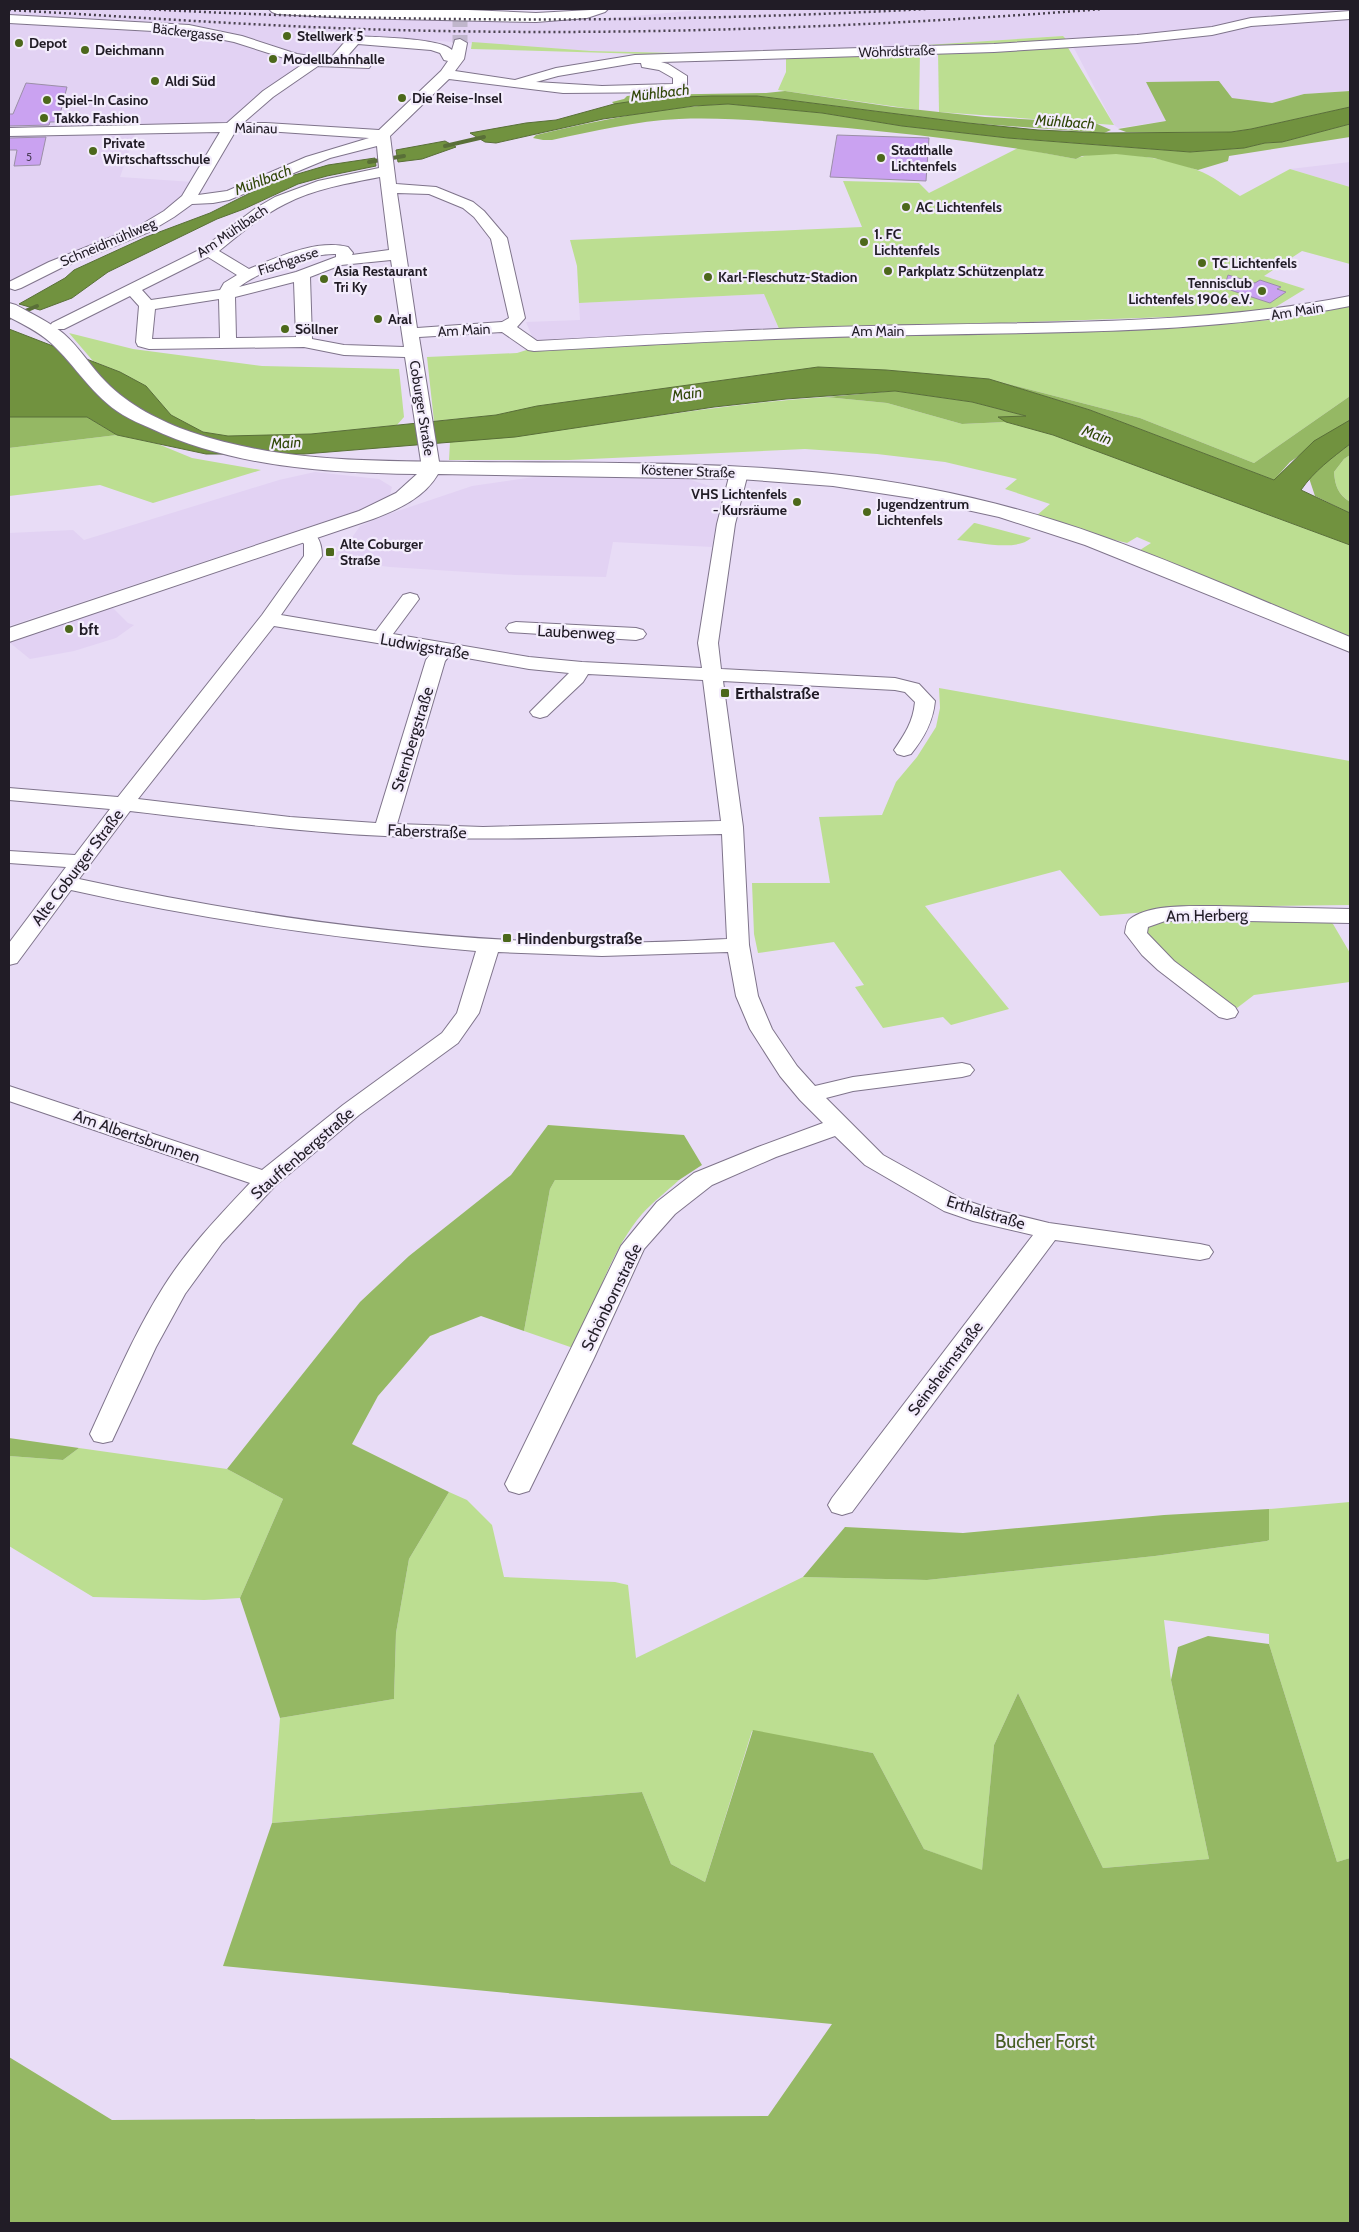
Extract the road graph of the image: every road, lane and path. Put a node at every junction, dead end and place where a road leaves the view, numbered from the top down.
1 (277, 9) edge
2 (600, 9) edge
3 (356, 11) edge
4 (1350, 15) edge
5 (9, 19) edge
6 (460, 43) tunnel mouth
7 (456, 59) junction
8 (315, 62) junction
9 (617, 62) junction
10 (334, 63) junction
11 (364, 65) dead end
12 (446, 74) junction
13 (515, 84) junction
14 (231, 127) junction
15 (9, 132) edge
16 (385, 153) junction
17 (390, 188) junction
18 (188, 199) junction
19 (209, 251) junction
20 (398, 254) junction
21 (338, 261) junction
22 (247, 274) junction
23 (302, 275) junction
24 (15, 286) dead end
25 (132, 288) junction
26 (227, 293) junction
27 (1350, 301) edge
28 (147, 305) junction
29 (9, 309) edge
30 (58, 326) dead end
31 (505, 327) junction
32 (409, 333) junction
33 (228, 342) junction
34 (304, 342) junction
35 (415, 358) junction
36 (430, 462) junction
37 (350, 467) junction
38 (507, 469) junction
39 (739, 473) junction
40 (401, 498) junction
41 (306, 535) junction
42 (410, 599) dead end
43 (269, 619) junction
44 (9, 634) edge
45 (380, 638) junction
46 (1350, 645) edge
47 (444, 650) junction
48 (505, 659) junction
49 (582, 668) junction
50 (628, 671) junction
51 (712, 675) junction
52 (540, 712) dead end
53 (904, 750) dead end
54 (9, 794) edge
55 (124, 804) junction
56 (732, 827) junction
57 (385, 830) junction
58 (9, 857) edge
59 (81, 862) junction
60 (66, 882) junction
61 (1350, 916) edge
62 (738, 945) junction
63 (489, 946) junction
64 (9, 958) edge
65 (1227, 1012) dead end
66 (962, 1070) dead end
67 (9, 1092) edge
68 (808, 1095) junction
69 (839, 1126) junction
70 (266, 1180) junction
71 (1049, 1231) junction
72 (1200, 1252) dead end
73 (103, 1434) dead end
74 (519, 1484) dead end
75 (842, 1505) dead end

1 - 3 street
2 - 3 street
4 - 9 street, Wöhrdstraße
5 - 8 street, Bäckergasse
6 - 7 street
7 - 10 street
7 - 12 street
8 - 10 street, Bäckergasse
8 - 14 street, Schneidmühlweg
9 - 13 street, Wöhrdstraße
9 - 13 street
10 - 11 street, Bäckergasse
12 - 13 street, Wöhrdstraße
12 - 16 street
14 - 15 street, Mainau
14 - 16 street, Mainau
14 - 18 street, Schneidmühlweg
16 - 17 street, Coburger Straße
16 - 18 street
16 - 19 street, Am Mühlbach
17 - 20 street, Coburger Straße
17 - 31 street
18 - 24 street, Schneidmühlweg
19 - 22 street
19 - 25 street, Am Mühlbach
20 - 21 street, Fischgasse
20 - 32 street, Coburger Straße
21 - 22 street, Fischgasse
21 - 23 street, Fischgasse
22 - 26 street, Fischgasse
23 - 26 street, Fischgasse
23 - 34 street
25 - 28 street
25 - 30 street, Am Mühlbach
26 - 28 street, Fischgasse
26 - 33 street
27 - 31 street, Am Main
28 - 33 street
29 - 37 street
31 - 32 street, Am Main
32 - 35 street, Coburger Straße
33 - 34 street
34 - 35 street
35 - 36 street, Coburger Straße
36 - 37 street, Köstener Straße
36 - 38 street, Köstener Straße
36 - 40 street, Coburger Straße
37 - 40 street
38 - 39 street, Köstener Straße
38 - 40 street, Köstener Straße
39 - 46 street, Köstener Straße
39 - 51 street, Erthalstraße
40 - 41 street, Coburger Straße
41 - 43 street, Alte Coburger Straße
41 - 44 street, Coburger Straße
42 - 45 street
43 - 45 street, Ludwigstraße
43 - 55 street, Alte Coburger Straße
45 - 47 street, Ludwigstraße
47 - 48 street, Ludwigstraße
47 - 57 street, Sternbergstraße
48 - 49 street, Ludwigstraße
48 - 50 street, Laubenweg
49 - 50 street, Ludwigstraße
49 - 52 street
50 - 51 street, Ludwigstraße
51 - 53 street, Ludwigstraße
51 - 56 street, Erthalstraße
54 - 55 street
55 - 57 street, Faberstraße
55 - 59 street, Alte Coburger Straße
56 - 57 street, Faberstraße
56 - 62 street, Erthalstraße
58 - 59 street
59 - 60 street, Alte Coburger Straße
60 - 63 street
60 - 64 street, Alte Coburger Straße
61 - 65 street, Am Herberg
62 - 63 street
62 - 68 street, Erthalstraße
63 - 70 street, Stauffenbergstraße
66 - 68 street
67 - 70 street, Am Albertsbrunnen
68 - 69 street, Erthalstraße
69 - 71 street, Erthalstraße
69 - 74 street, Schönbornstraße
70 - 73 street, Stauffenbergstraße
71 - 72 street, Erthalstraße
71 - 75 street, Seinsheimstraße

